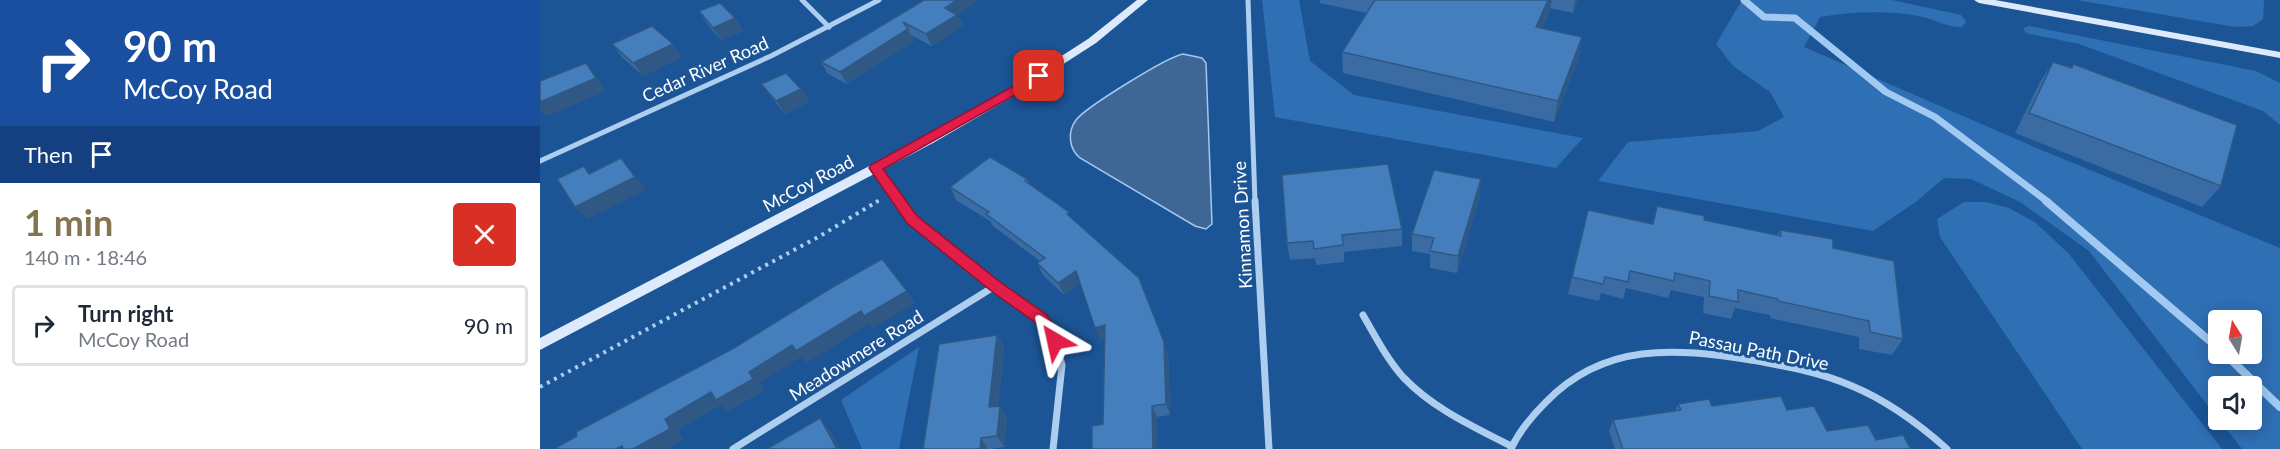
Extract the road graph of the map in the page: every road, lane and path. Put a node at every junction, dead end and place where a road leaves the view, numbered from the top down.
1 (802, 0) edge
2 (879, 0) edge
3 (1143, 0) edge
4 (1248, 0) edge
5 (1979, 0) edge
6 (830, 27) junction
7 (2280, 55) edge
8 (540, 160) edge
9 (875, 168) junction
10 (893, 192) junction
11 (995, 286) junction
12 (1362, 315) dead end
13 (540, 345) edge
14 (540, 387) edge
15 (1511, 448) edge
16 (733, 449) edge
17 (1053, 449) edge
18 (1269, 449) edge
19 (1947, 449) edge

1 - 6 street
2 - 6 street, Cedar River Road
3 - 9 main road, McCoy Road
4 - 18 street, Kinnamon Drive
5 - 7 main road
6 - 8 street, Cedar River Road
9 - 10 street
9 - 13 main road, McCoy Road
10 - 11 street
10 - 14 path
11 - 16 street, Meadowmere Road
11 - 17 street
12 - 15 street
15 - 19 street, Passau Path Drive

